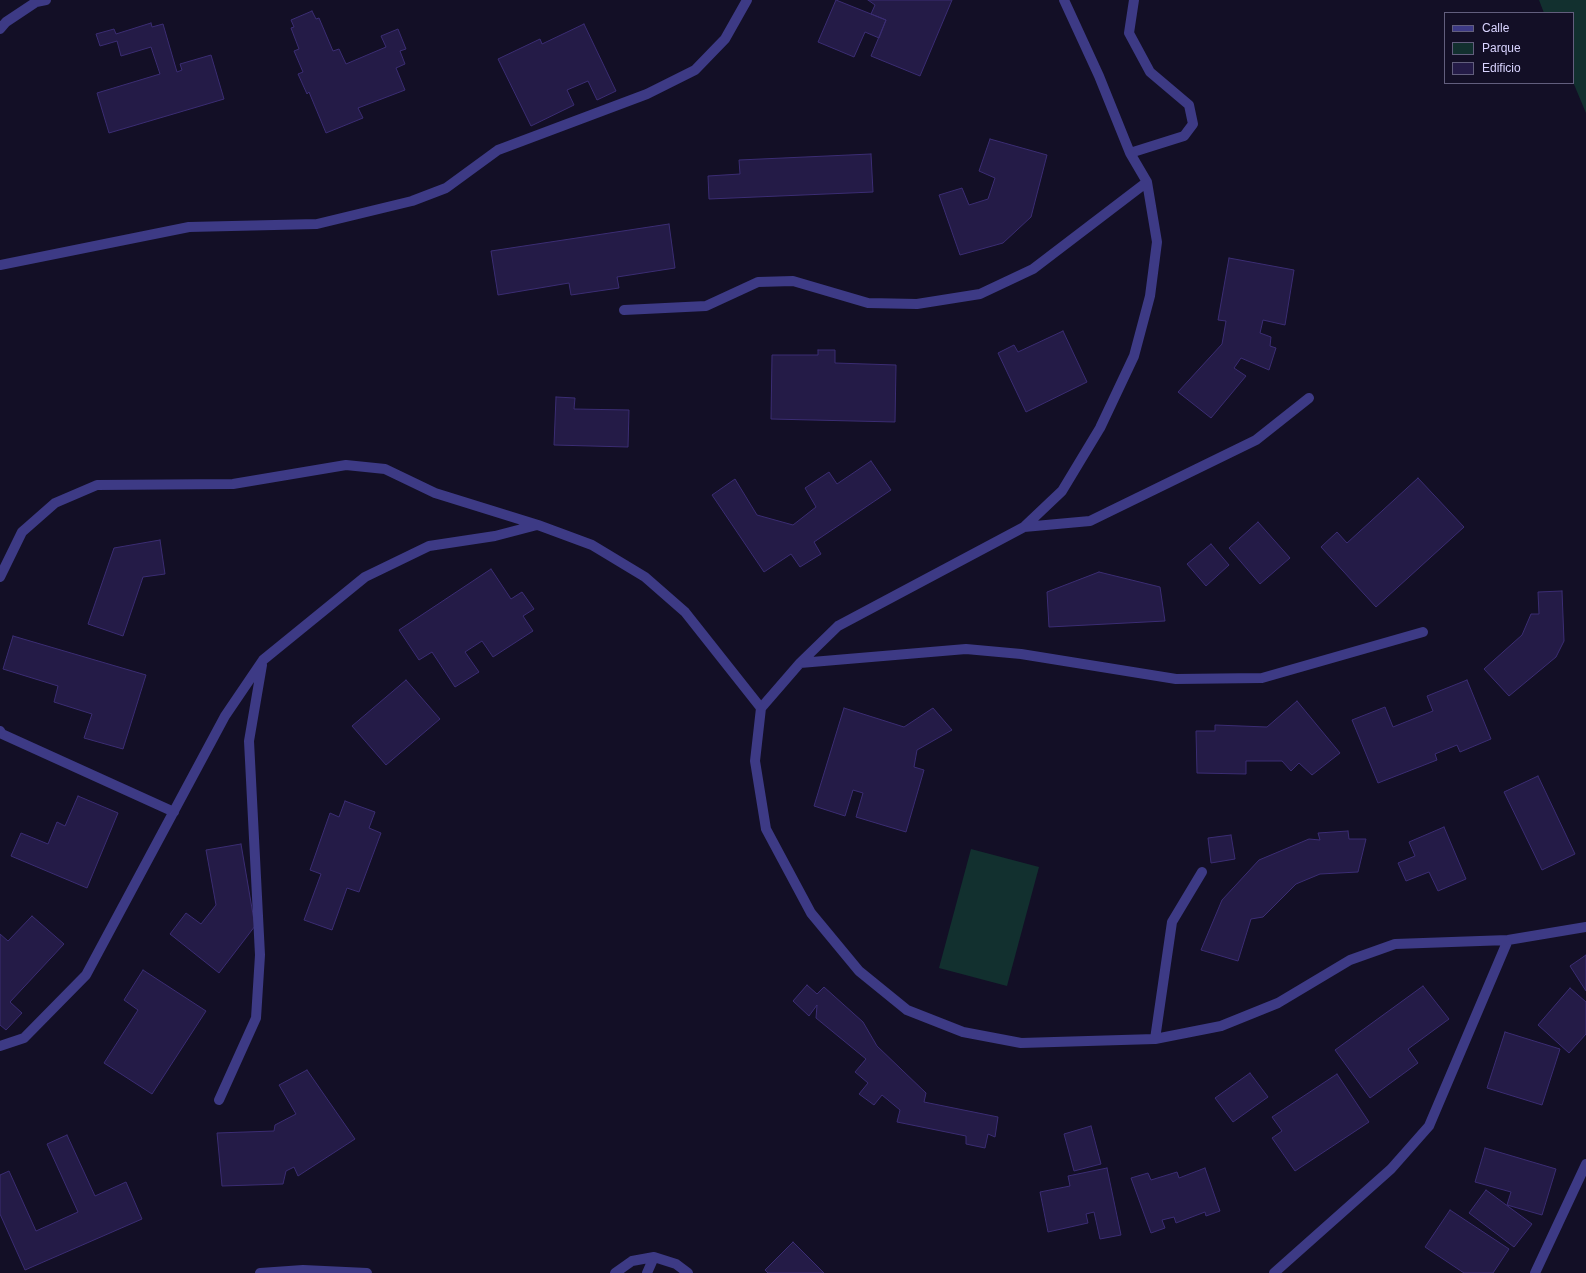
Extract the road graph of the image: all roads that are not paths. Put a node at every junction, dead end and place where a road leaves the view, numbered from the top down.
1 (46, 0) edge
2 (747, 0) edge
3 (1064, 0) edge
4 (1134, 0) edge
5 (0, 30) edge
6 (1130, 153) junction
7 (1147, 182) junction
8 (0, 266) edge
9 (624, 310) dead end
10 (1309, 398) dead end
11 (538, 525) junction
12 (1024, 527) junction
13 (0, 577) edge
14 (1424, 632) dead end
15 (263, 660) junction
16 (800, 663) junction
17 (762, 708) junction
18 (0, 731) edge
19 (174, 812) junction
20 (1202, 872) dead end
21 (1586, 928) edge
22 (1508, 940) junction
23 (1156, 1039) junction
24 (0, 1046) edge
25 (219, 1100) dead end
26 (1586, 1164) edge
27 (654, 1257) junction
28 (260, 1273) edge
29 (367, 1273) edge
30 (615, 1273) edge
31 (647, 1273) edge
32 (688, 1273) edge
33 (1274, 1273) edge
34 (1536, 1273) edge

1 - 5 street
2 - 8 street
3 - 6 street
4 - 6 street
6 - 7 street
7 - 9 street
7 - 12 street
10 - 12 street
11 - 13 street
11 - 15 street
11 - 17 street
12 - 16 street
14 - 16 street
15 - 19 street
15 - 25 street
16 - 17 street
17 - 23 street
18 - 19 street
19 - 24 street
20 - 23 street
21 - 22 street
22 - 23 street
22 - 33 street
26 - 34 street
27 - 30 street
27 - 31 street
27 - 32 street
28 - 29 street

